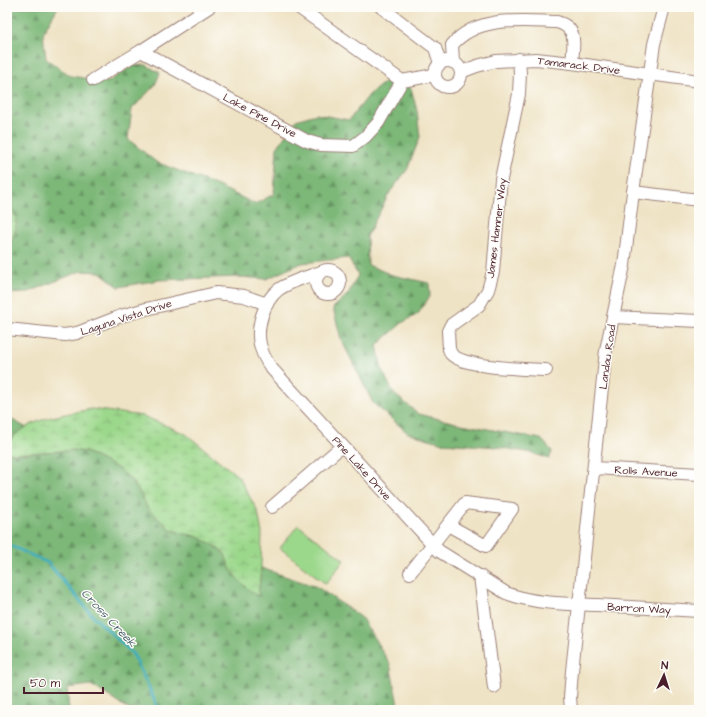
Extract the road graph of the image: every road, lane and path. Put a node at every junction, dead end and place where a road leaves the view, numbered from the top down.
1 (209, 7) edge
2 (298, 7) edge
3 (381, 7) edge
4 (664, 7) edge
5 (141, 51) junction
6 (519, 59) junction
7 (453, 62) junction
8 (440, 63) junction
9 (572, 63) junction
10 (461, 72) junction
11 (651, 74) junction
12 (434, 75) junction
13 (93, 80) dead end
14 (402, 81) junction
15 (699, 81) edge
16 (633, 192) junction
17 (699, 200) edge
18 (321, 272) dead end
19 (267, 304) junction
20 (612, 317) junction
21 (699, 321) edge
22 (7, 329) edge
23 (546, 370) dead end
24 (342, 446) junction
25 (594, 468) junction
26 (699, 474) edge
27 (272, 507) dead end
28 (448, 525) junction
29 (433, 545) junction
30 (410, 573) dead end
31 (480, 576) junction
32 (579, 604) junction
33 (699, 611) edge
34 (494, 687) dead end
35 (571, 710) edge

1 - 5 street
2 - 14 street
3 - 8 street
4 - 11 street, Landau Road
5 - 13 street
5 - 14 street, Lake Pine Drive
6 - 9 street, Tamarack Drive
6 - 10 street, Tamarack Drive
6 - 23 street, James Hamner Way
7 - 8 street
7 - 9 street
7 - 10 street
8 - 12 street
9 - 11 street, Tamarack Drive
10 - 12 street
11 - 15 street, Tamarack Drive
11 - 16 street, Landau Road
12 - 14 street
16 - 17 street
16 - 20 street, Landau Road
18 - 19 street, Pine Lake Drive
19 - 22 street, Laguna Vista Drive
19 - 24 street, Pine Lake Drive
20 - 21 street
20 - 25 street, Landau Road
24 - 27 street
24 - 29 street, Pine Lake Drive
25 - 26 street, Rolls Avenue
25 - 32 street, Landau Road
28 - 28 street
28 - 29 street
29 - 30 street
29 - 31 street, Pine Lake Drive
31 - 32 street, Pine Lake Drive
31 - 34 street
32 - 33 street, Barron Way
32 - 35 street, Landau Road

